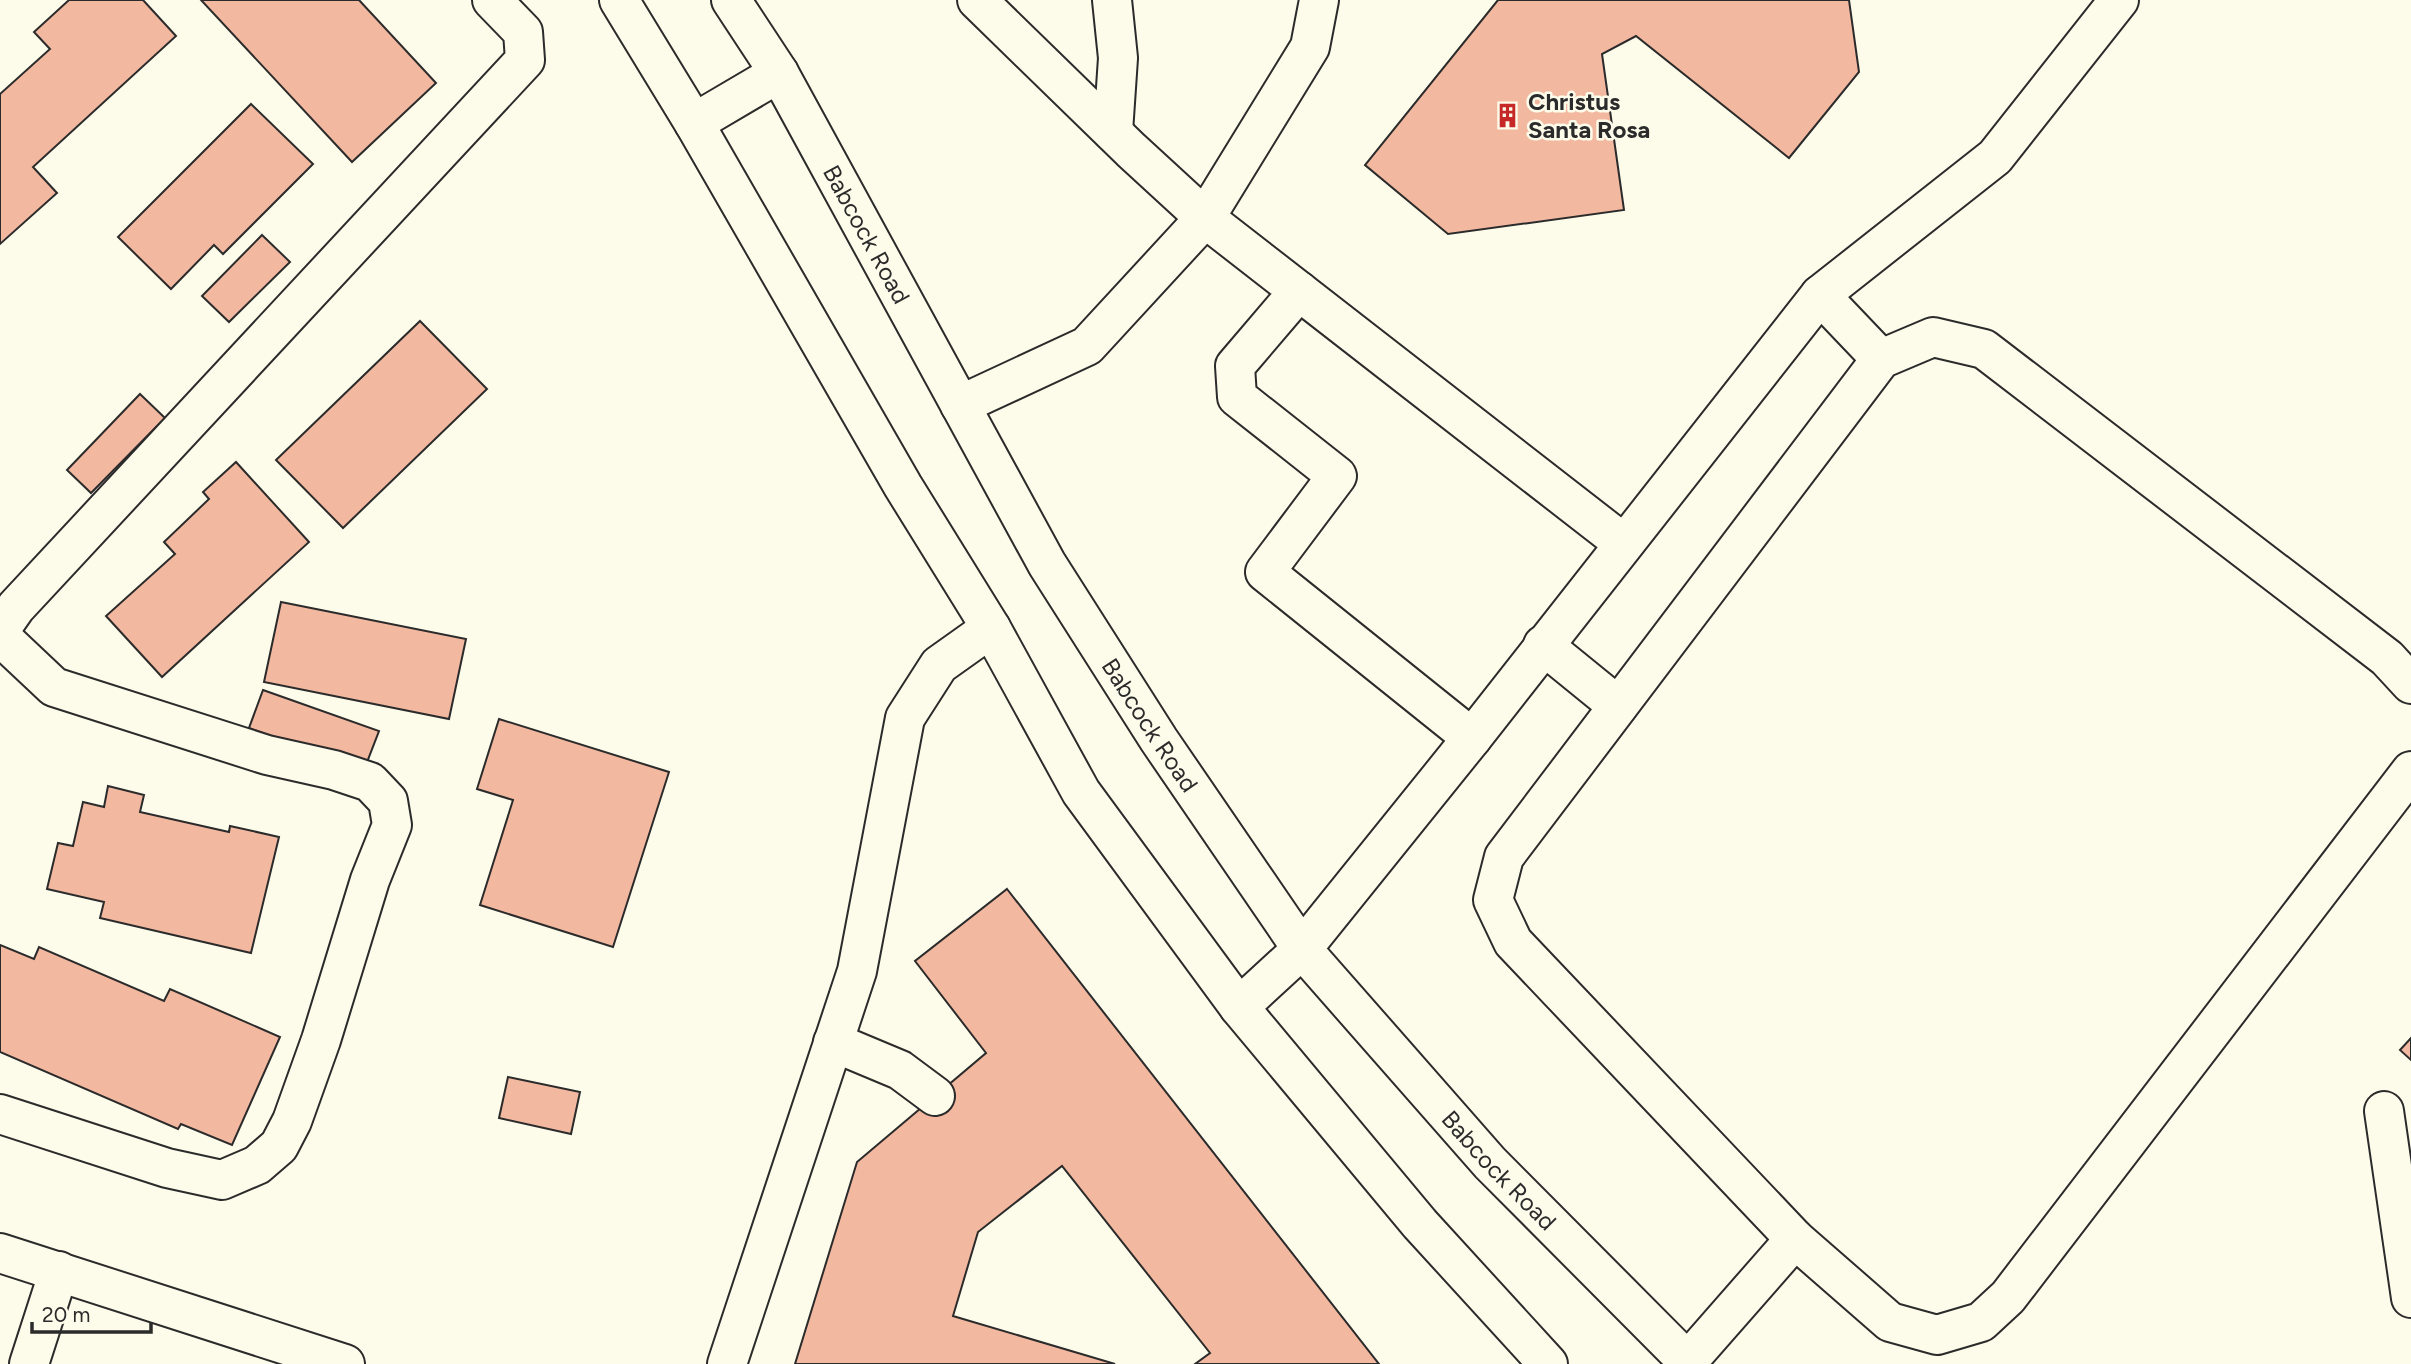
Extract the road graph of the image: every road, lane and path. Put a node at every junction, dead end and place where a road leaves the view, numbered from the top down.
1 (492, 0) edge
2 (619, 0) edge
3 (731, 0) edge
4 (977, 0) edge
5 (1112, 0) edge
6 (1320, 0) edge
7 (2119, 0) edge
8 (779, 73) junction
9 (694, 123) junction
10 (1113, 132) junction
11 (1205, 218) junction
12 (1299, 291) junction
13 (1821, 295) junction
14 (1881, 359) junction
15 (960, 405) junction
16 (1623, 543) junction
17 (991, 628) junction
18 (0, 630) edge
19 (0, 636) edge
20 (1543, 645) junction
21 (2411, 684) edge
22 (1618, 706) junction
23 (1472, 738) junction
24 (2411, 771) edge
25 (1302, 949) junction
26 (1239, 1007) junction
27 (833, 1042) junction
28 (935, 1096) dead end
29 (2384, 1111) dead end
30 (0, 1114) edge
31 (1795, 1239) junction
32 (0, 1253) edge
33 (59, 1271) junction
34 (2411, 1298) edge
35 (1688, 1363) edge
36 (29, 1364) edge
37 (345, 1364) edge
38 (727, 1364) edge
39 (1548, 1364) edge

1 - 18 main road
2 - 9 main road
3 - 8 main road, Babcock Road
4 - 10 main road
5 - 10 main road
6 - 11 main road
7 - 13 main road
8 - 9 main road
8 - 15 main road, Babcock Road
9 - 17 main road
10 - 11 main road
11 - 12 main road
11 - 15 main road
12 - 16 main road
12 - 23 main road
13 - 14 main road
13 - 16 main road
14 - 21 main road
14 - 22 main road
15 - 25 main road, Babcock Road
16 - 20 main road
17 - 26 main road
17 - 27 main road
19 - 30 main road
20 - 22 main road
20 - 23 main road
22 - 31 main road
23 - 25 main road
24 - 31 main road
25 - 26 main road
25 - 35 main road, Babcock Road
26 - 39 main road
27 - 28 main road
27 - 38 main road
29 - 34 main road
31 - 35 main road
32 - 33 main road
33 - 36 main road
33 - 37 main road

